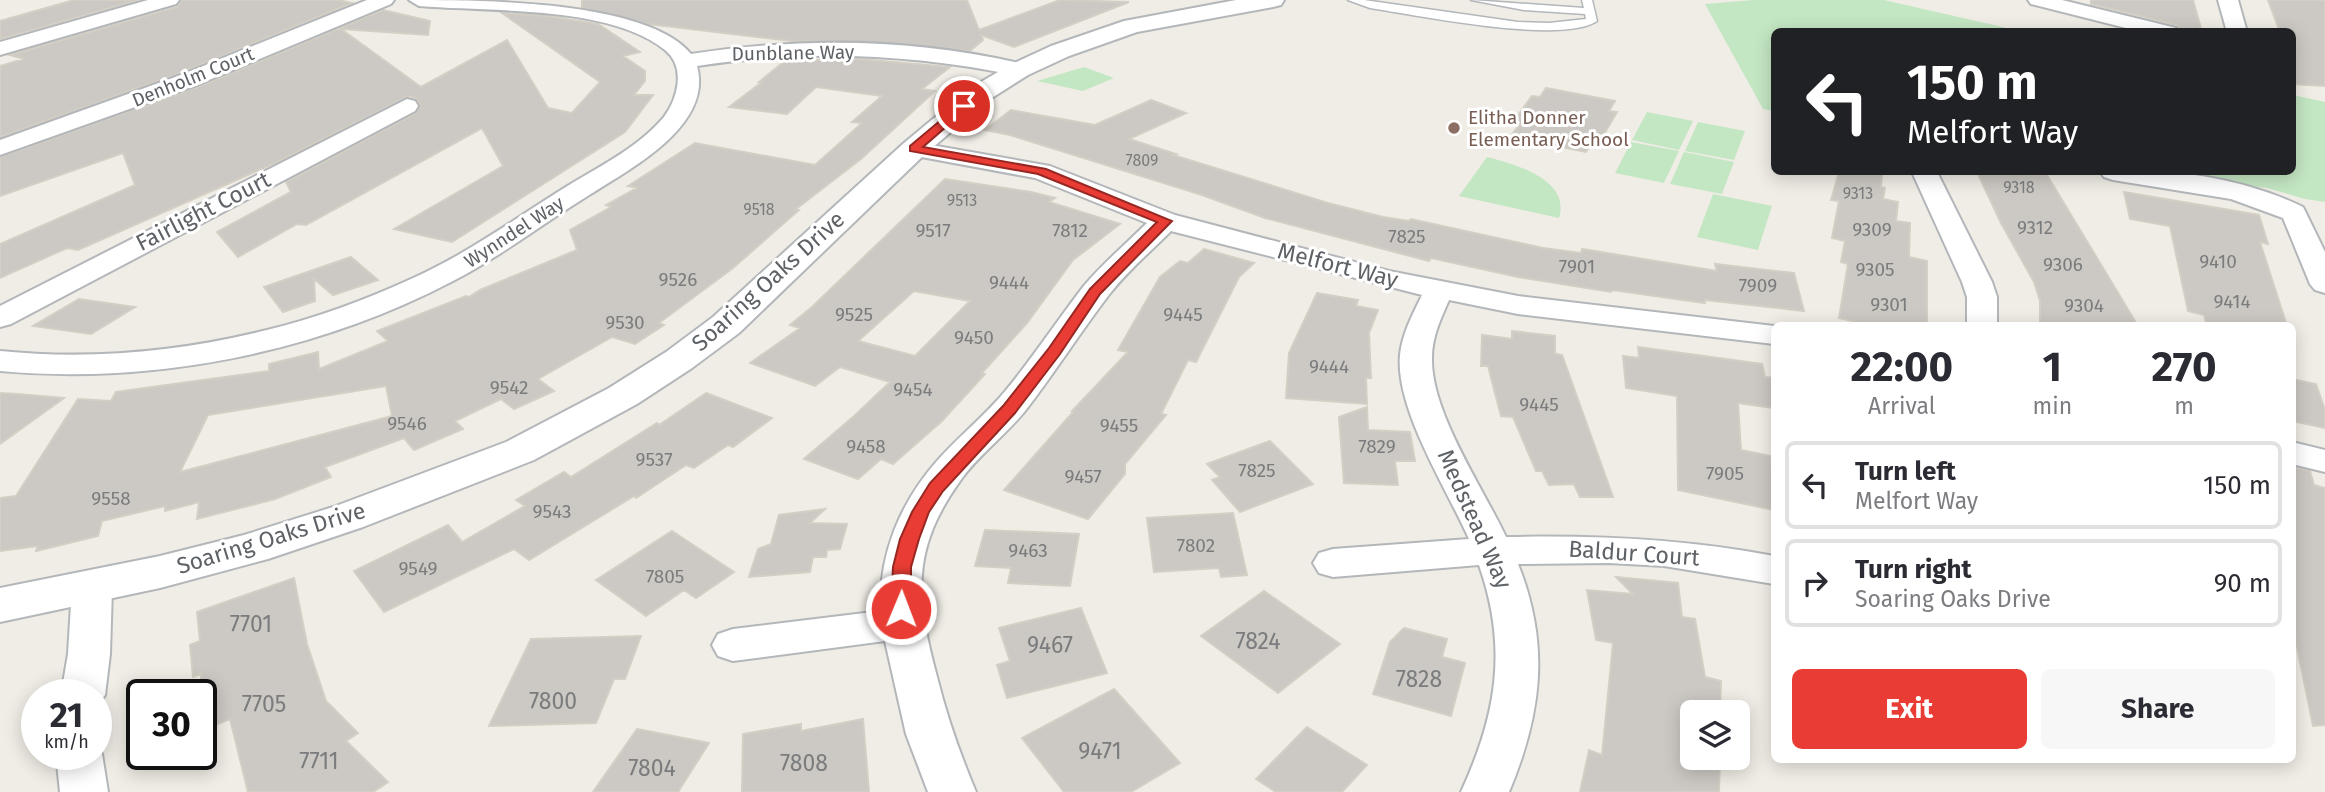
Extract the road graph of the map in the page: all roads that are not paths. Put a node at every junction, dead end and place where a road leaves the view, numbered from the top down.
1 (169, 0) edge
2 (384, 0) edge
3 (419, 0) edge
4 (1273, 0) edge
5 (1353, 0) edge
6 (1382, 0) edge
7 (1476, 0) edge
8 (2038, 0) edge
9 (2228, 0) edge
10 (1370, 5) junction
11 (1589, 6) edge
12 (2153, 28) edge
13 (2236, 28) edge
14 (0, 50) edge
15 (686, 61) junction
16 (1013, 74) junction
17 (407, 106) dead end
18 (0, 148) edge
19 (914, 149) junction
20 (1925, 175) edge
21 (2130, 175) edge
22 (1165, 221) junction
23 (2325, 285) edge
24 (1439, 290) junction
25 (0, 318) edge
26 (1982, 322) edge
27 (1771, 335) edge
28 (0, 361) edge
29 (2296, 454) edge
30 (2325, 461) edge
31 (1493, 550) junction
32 (1333, 563) dead end
33 (1771, 570) edge
34 (92, 588) junction
35 (0, 605) edge
36 (902, 624) junction
37 (733, 645) dead end
38 (85, 679) edge
39 (81, 770) edge
40 (84, 792) edge
41 (953, 792) edge
42 (1485, 792) edge

1 - 14 street
2 - 18 street, Denholm Court
3 - 15 street
4 - 16 street, Soaring Oaks Drive
5 - 10 lane
6 - 10 lane
7 - 11 lane
8 - 12 street
9 - 13 street
10 - 11 lane
15 - 16 street, Dunblane Way
15 - 28 street, Wynndel Way
16 - 19 street, Soaring Oaks Drive
17 - 25 street, Fairlight Court
19 - 22 street, Melfort Way
19 - 34 street, Soaring Oaks Drive
20 - 26 street
21 - 23 street
22 - 24 street, Melfort Way
22 - 36 street
24 - 27 street, Melfort Way
24 - 31 street, Medstead Way
29 - 30 street
31 - 32 street, Baldur Court
31 - 33 street, Baldur Court
31 - 42 street, Medstead Way
34 - 35 street, Soaring Oaks Drive
34 - 38 street
36 - 37 street
36 - 41 street
39 - 40 street

